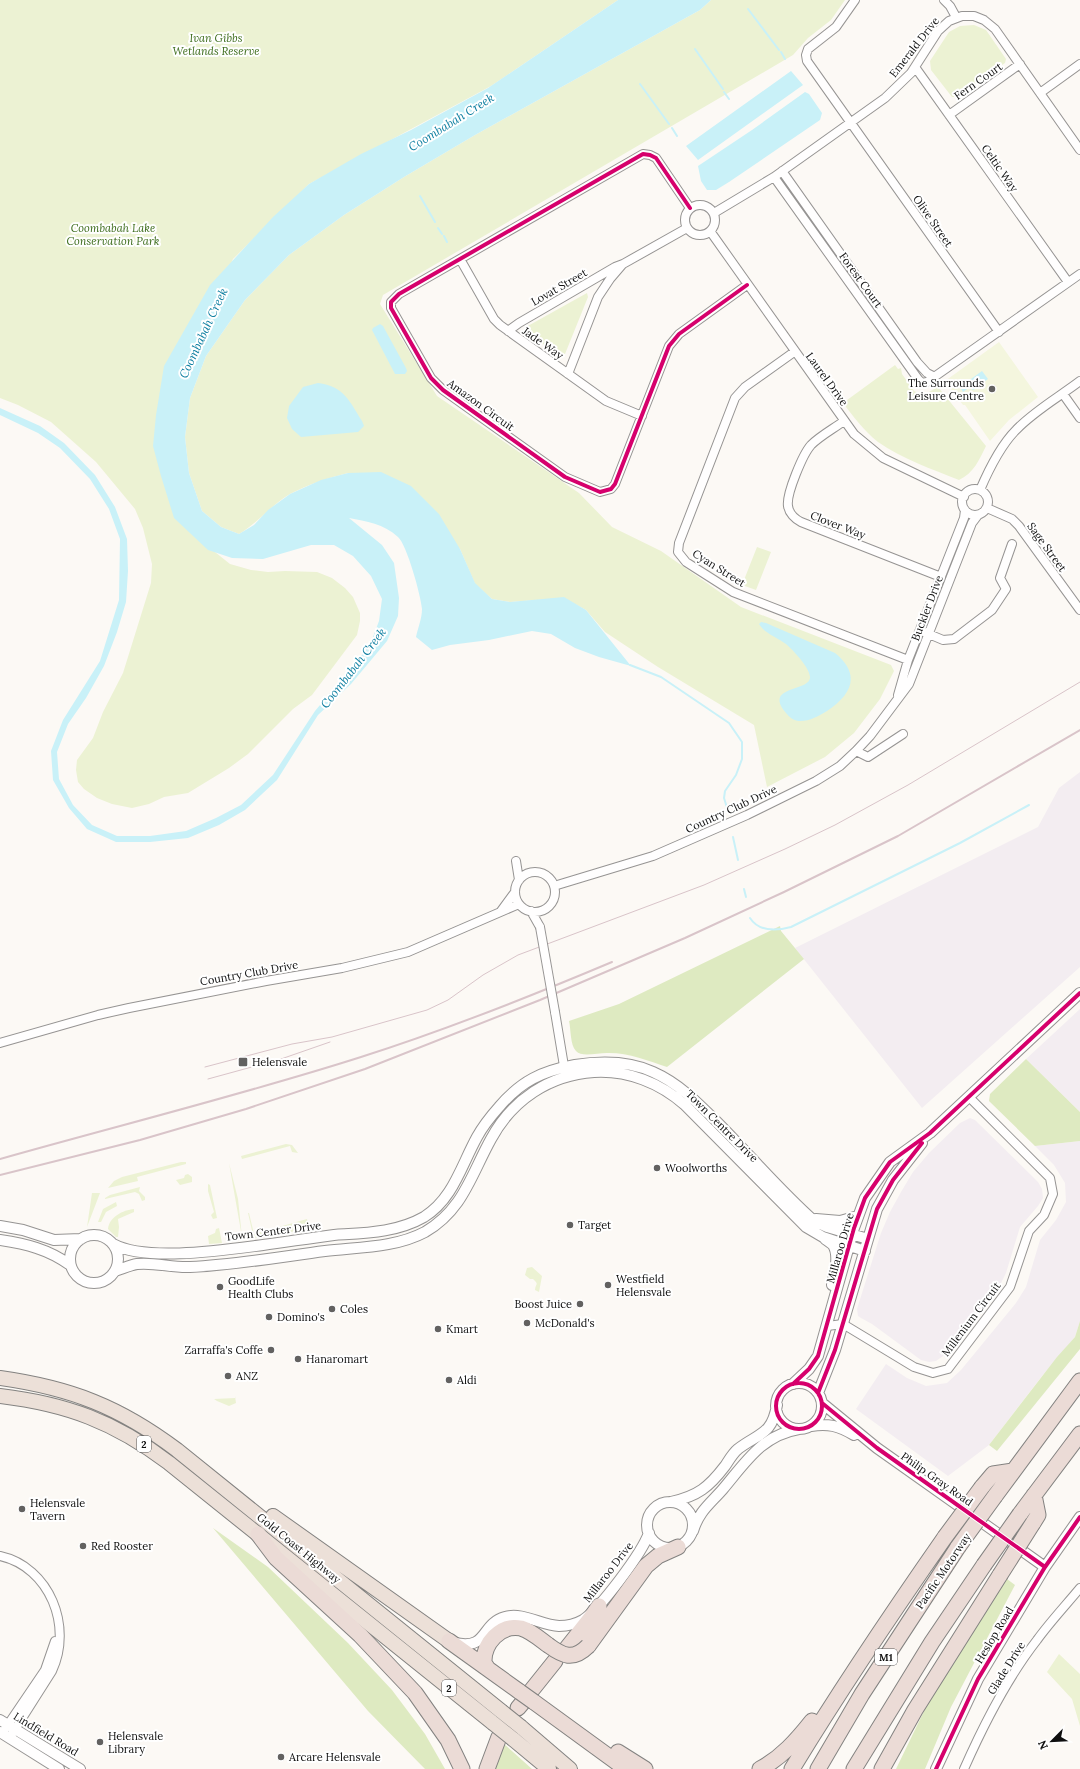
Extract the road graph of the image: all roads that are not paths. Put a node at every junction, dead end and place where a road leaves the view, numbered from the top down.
1 (855, 0) edge
2 (944, 0) edge
3 (956, 17) junction
4 (1020, 64) junction
5 (1080, 64) edge
6 (915, 67) junction
7 (1040, 93) junction
8 (949, 115) junction
9 (850, 123) junction
10 (1080, 150) edge
11 (782, 171) junction
12 (774, 177) junction
13 (690, 208) junction
14 (714, 213) junction
15 (687, 228) junction
16 (710, 231) junction
17 (460, 259) junction
18 (623, 264) junction
19 (1080, 274) edge
20 (1068, 282) junction
21 (747, 285) junction
22 (508, 331) junction
23 (999, 332) junction
24 (794, 352) junction
25 (568, 374) junction
26 (934, 377) junction
27 (1080, 381) edge
28 (1062, 394) junction
29 (642, 416) junction
30 (1080, 418) edge
31 (844, 421) junction
32 (980, 490) junction
33 (964, 497) junction
34 (986, 508) junction
35 (965, 510) junction
36 (978, 515) junction
37 (1012, 544) dead end
38 (941, 577) junction
39 (1080, 610) edge
40 (920, 630) junction
41 (928, 634) junction
42 (908, 660) junction
43 (892, 706) junction
44 (903, 734) dead end
45 (856, 750) junction
46 (527, 874) junction
47 (519, 880) junction
48 (554, 886) junction
49 (515, 892) junction
50 (519, 904) junction
51 (530, 911) junction
52 (540, 911) junction
53 (499, 913) junction
54 (540, 927) junction
55 (1080, 993) edge
56 (0, 1043) edge
57 (565, 1072) junction
58 (969, 1097) junction
59 (930, 1133) junction
60 (764, 1170) junction
61 (776, 1197) junction
62 (434, 1210) joint
63 (858, 1216) junction
64 (810, 1218) junction
65 (0, 1226) edge
66 (852, 1234) junction
67 (823, 1237) junction
68 (81, 1239) junction
69 (868, 1239) junction
70 (0, 1240) edge
71 (113, 1244) junction
72 (849, 1246) junction
73 (240, 1248) junction
74 (865, 1251) junction
75 (242, 1263) junction
76 (70, 1265) junction
77 (115, 1271) junction
78 (828, 1321) junction
79 (843, 1324) junction
80 (0, 1378) edge
81 (1080, 1382) edge
82 (793, 1384) junction
83 (818, 1393) junction
84 (0, 1396) edge
85 (822, 1403) junction
86 (777, 1406) junction
87 (810, 1426) junction
88 (798, 1429) junction
89 (1080, 1434) edge
90 (877, 1448) junction
91 (1013, 1471) junction
92 (1034, 1495) junction
93 (671, 1502) junction
94 (253, 1511) junction
95 (1080, 1517) edge
96 (693, 1531) junction
97 (649, 1533) junction
98 (258, 1534) junction
99 (678, 1547) junction
100 (0, 1556) edge
101 (1045, 1567) junction
102 (1080, 1588) edge
103 (599, 1606) junction
104 (449, 1641) junction
105 (567, 1648) dead end
106 (555, 1661) dead end
107 (488, 1669) junction
108 (520, 1707) junction
109 (827, 1712) junction
110 (6, 1730) edge
111 (580, 1735) junction
112 (506, 1738) junction
113 (59, 1769) edge
114 (80, 1769) edge
115 (462, 1769) edge
116 (487, 1769) edge
117 (549, 1769) edge
118 (570, 1769) edge
119 (626, 1769) edge
120 (645, 1769) edge
121 (760, 1769) edge
122 (792, 1769) edge
123 (818, 1769) edge
124 (854, 1769) edge
125 (882, 1769) edge
126 (936, 1769) edge
127 (964, 1769) edge

1 - 9 street, Olive Street
2 - 3 street
3 - 4 street, Emerald Drive
3 - 6 street, Emerald Drive
4 - 7 street, Emerald Drive
4 - 8 street, Fern Court
5 - 7 street
6 - 8 street, Celtic Way
6 - 9 street, Emerald Drive
7 - 10 street, Emerald Drive
8 - 20 street, Celtic Way
9 - 11 street, Emerald Drive
9 - 23 street, Olive Street
11 - 12 street, Emerald Drive
11 - 26 street, Forest Court
12 - 14 street, Emerald Drive
12 - 26 street, Forest Court
13 - 14 street
13 - 15 street
13 - 17 street, Amazon Circuit
14 - 16 street
15 - 16 street
15 - 18 street, Lovat Street
16 - 21 street, Laurel Drive
17 - 22 street, Jade Way
17 - 29 street, Amazon Circuit
18 - 22 street, Lovat Street
18 - 25 street, Lovat Street
19 - 20 street, Forest Court
20 - 23 street, Forest Court
21 - 24 street, Laurel Drive
21 - 29 street, Amazon Circuit
22 - 25 street, Jade Way
23 - 26 street, Forest Court
24 - 31 street, Laurel Drive
24 - 42 street, Cyan Street
25 - 29 street, Jade Way
27 - 28 street
28 - 30 street
28 - 32 street
31 - 33 street, Laurel Drive
31 - 38 street, Clover Way
32 - 33 street
32 - 34 street
33 - 35 street
34 - 36 street
34 - 39 street, Sage Street
35 - 36 street
35 - 38 street, Buckler Drive
36 - 41 street, Buckler Drive
37 - 41 street
38 - 40 street, Buckler Drive
40 - 41 street
40 - 42 street, Buckler Drive
41 - 43 street, Buckler Drive
42 - 43 street, Buckler Drive
43 - 45 street, Buckler Drive
44 - 45 street
45 - 48 street, Country Club Drive
46 - 47 street
46 - 47 street
46 - 48 street
47 - 49 street, Country Club Drive
48 - 52 street
49 - 50 street
49 - 53 street, Country Club Drive
50 - 51 street
50 - 53 street, Country Club Drive
51 - 52 street
51 - 54 street
52 - 54 street
53 - 56 street, Country Club Drive
54 - 57 street, bridge
55 - 58 street, Millaroo Drive
57 - 60 street, Town Centre Drive
57 - 61 street, Town Centre Drive
57 - 62 street, Town Centre Drive
57 - 75 street, Town Centre Drive
58 - 59 street, Millaroo Drive
58 - 79 street, Millenium Circuit
59 - 63 street, Millaroo Drive
59 - 69 street, Millaroo Drive
60 - 61 street
60 - 64 street, Town Centre Drive
61 - 67 street, Town Centre Drive
62 - 73 street, Town Center Drive
63 - 64 street
63 - 66 street, Millaroo Drive
64 - 66 street, Town Centre Drive
65 - 68 street
66 - 69 street, Town Centre Drive
66 - 72 street, Millaroo Drive
67 - 72 street, Town Centre Drive
67 - 78 street
68 - 71 street
68 - 76 street
69 - 74 street, Millaroo Drive
70 - 76 street
71 - 73 street, Town Center Drive
71 - 77 street
72 - 74 street, Town Centre Drive
72 - 78 street, Millaroo Drive
73 - 75 street
74 - 79 street, Millaroo Drive
75 - 77 street
76 - 77 street
78 - 79 street
78 - 82 street, Millaroo Drive
79 - 83 street, Millaroo Drive
80 - 94 highway, Gold Coast Highway / 2
81 - 91 highway, Pacific Motorway / M1
82 - 83 street
82 - 86 street
83 - 85 street
84 - 98 highway, Gold Coast Highway / 2
85 - 87 street
85 - 90 street, Philip Gray Road
86 - 88 street
86 - 93 street
87 - 88 street
87 - 90 street, Philip Gray Road
88 - 96 street
89 - 92 highway
90 - 101 street, Philip Gray Road
91 - 109 highway, bridge
91 - 123 highway, Pacific Motorway / M1, bridge
92 - 124 highway, bridge
92 - 125 highway, bridge
93 - 96 street
93 - 97 street
94 - 104 highway
94 - 108 highway, Gold Coast Highway / 2
95 - 101 street, Heslop Road
96 - 99 street
97 - 99 street
97 - 103 street, Millaroo Drive
98 - 112 highway, Gold Coast Highway / 2, bridge
98 - 115 highway
99 - 107 highway, bridge
100 - 110 street
101 - 126 street, Heslop Road
102 - 127 street, Glade Drive
103 - 104 street, Millaroo Drive
103 - 105 highway
104 - 107 highway
106 - 108 highway
107 - 108 highway
108 - 111 highway
108 - 118 highway, Gold Coast Highway / 2
109 - 121 highway
109 - 122 highway
110 - 113 street, Lindfield Road
110 - 114 street, Lindfield Road
111 - 119 highway
111 - 120 highway
112 - 116 highway
112 - 117 highway, Gold Coast Highway / 2

